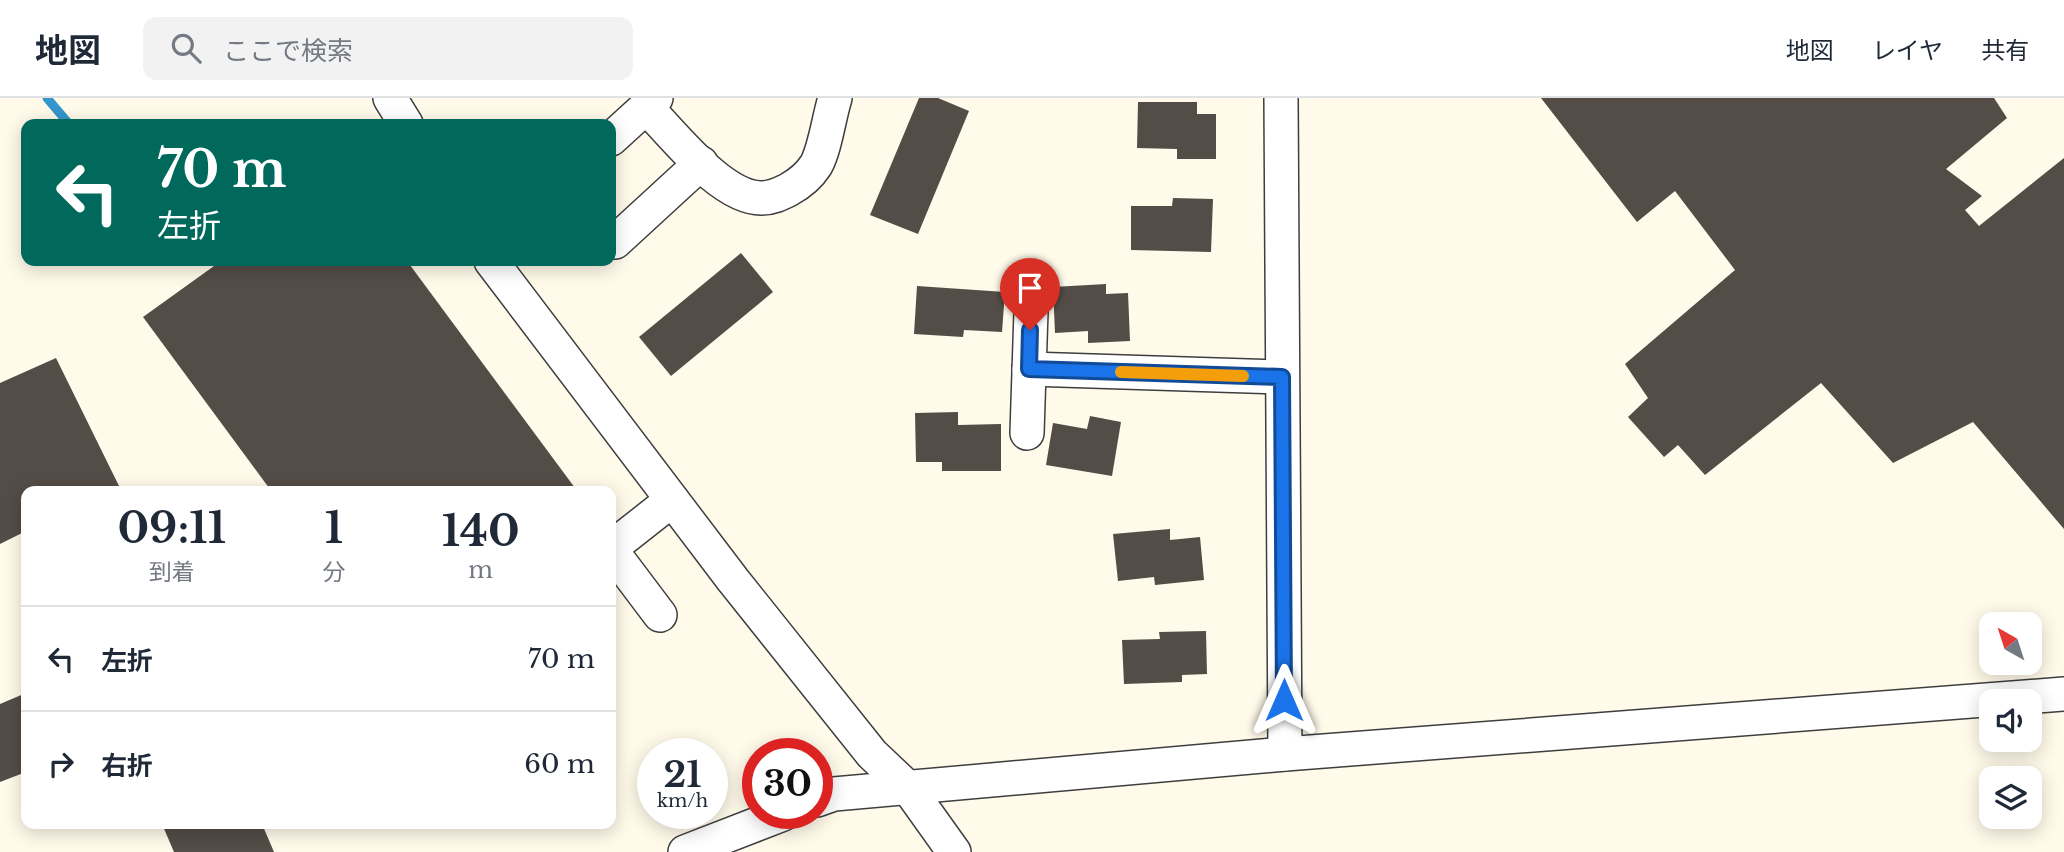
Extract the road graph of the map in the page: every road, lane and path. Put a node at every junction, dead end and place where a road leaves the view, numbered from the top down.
1 (390, 98) edge
2 (835, 98) edge
3 (1280, 98) edge
4 (651, 103) edge
5 (403, 119) edge
6 (616, 134) edge
7 (701, 163) junction
8 (616, 241) edge
9 (495, 266) edge
10 (1031, 311) dead end
11 (1029, 369) junction
12 (1282, 377) junction
13 (1027, 433) dead end
14 (672, 500) junction
15 (616, 545) edge
16 (616, 556) edge
17 (660, 615) dead end
18 (2064, 694) edge
19 (1285, 754) junction
20 (909, 789) junction
21 (833, 794) edge
22 (744, 829) edge
23 (685, 852) edge
24 (954, 852) edge

1 - 5 street
2 - 7 street
3 - 12 street
4 - 6 street
4 - 7 street
7 - 8 street
9 - 14 street
10 - 11 street
11 - 12 street
11 - 13 street
12 - 19 street
14 - 15 street
14 - 20 street
16 - 17 street
18 - 19 street
19 - 20 street
20 - 21 street
20 - 24 street
22 - 23 street

